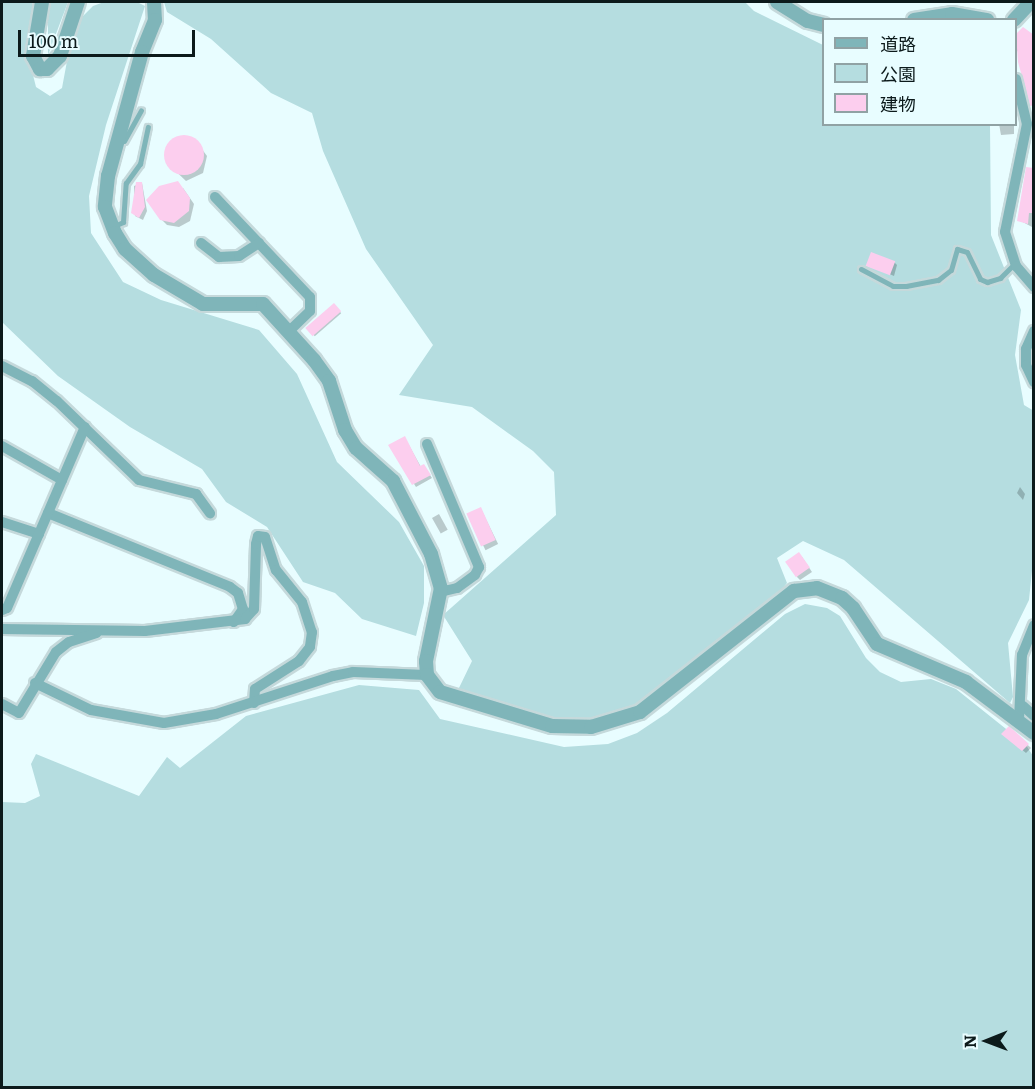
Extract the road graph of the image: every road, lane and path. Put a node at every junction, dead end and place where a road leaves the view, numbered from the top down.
1 (42, 2) edge
2 (78, 2) edge
3 (154, 2) edge
4 (777, 2) edge
5 (1031, 2) edge
6 (929, 18) edge
7 (973, 18) edge
8 (1016, 18) edge
9 (822, 24) edge
10 (1017, 83) edge
11 (141, 110) dead end
12 (148, 127) dead end
13 (112, 157) junction
14 (215, 197) dead end
15 (112, 227) junction
16 (201, 243) dead end
17 (259, 243) junction
18 (1015, 263) junction
19 (861, 269) dead end
20 (1034, 287) edge
21 (290, 330) junction
22 (1034, 331) edge
23 (2, 366) edge
24 (1034, 382) edge
25 (86, 427) junction
26 (427, 444) dead end
27 (2, 446) edge
28 (62, 480) junction
29 (48, 513) junction
30 (210, 513) dead end
31 (2, 522) edge
32 (39, 534) junction
33 (440, 592) junction
34 (7, 594) edge
35 (2, 610) edge
36 (234, 623) junction
37 (1034, 625) edge
38 (2, 629) edge
39 (103, 630) junction
40 (427, 675) junction
41 (35, 683) junction
42 (254, 703) junction
43 (2, 704) edge
44 (1023, 706) junction
45 (1034, 716) edge
46 (1019, 720) junction
47 (1034, 733) edge

1 - 2 street
3 - 13 street
4 - 9 street
5 - 8 street
6 - 7 street
10 - 18 street
11 - 13 lane
12 - 15 lane
13 - 15 street
14 - 17 street
15 - 21 street
16 - 17 street
17 - 21 street
18 - 19 lane
18 - 20 street
21 - 33 street
22 - 24 street
23 - 25 street
25 - 28 street
25 - 30 street
26 - 33 street
27 - 28 street
28 - 29 street
29 - 32 street
29 - 36 street
31 - 32 street
32 - 34 street
33 - 40 street
34 - 35 street
36 - 39 street
36 - 42 street
37 - 44 street
38 - 39 street
39 - 41 street
40 - 42 street
40 - 46 street
41 - 42 street
41 - 43 street
44 - 45 street
44 - 46 street
46 - 47 street

